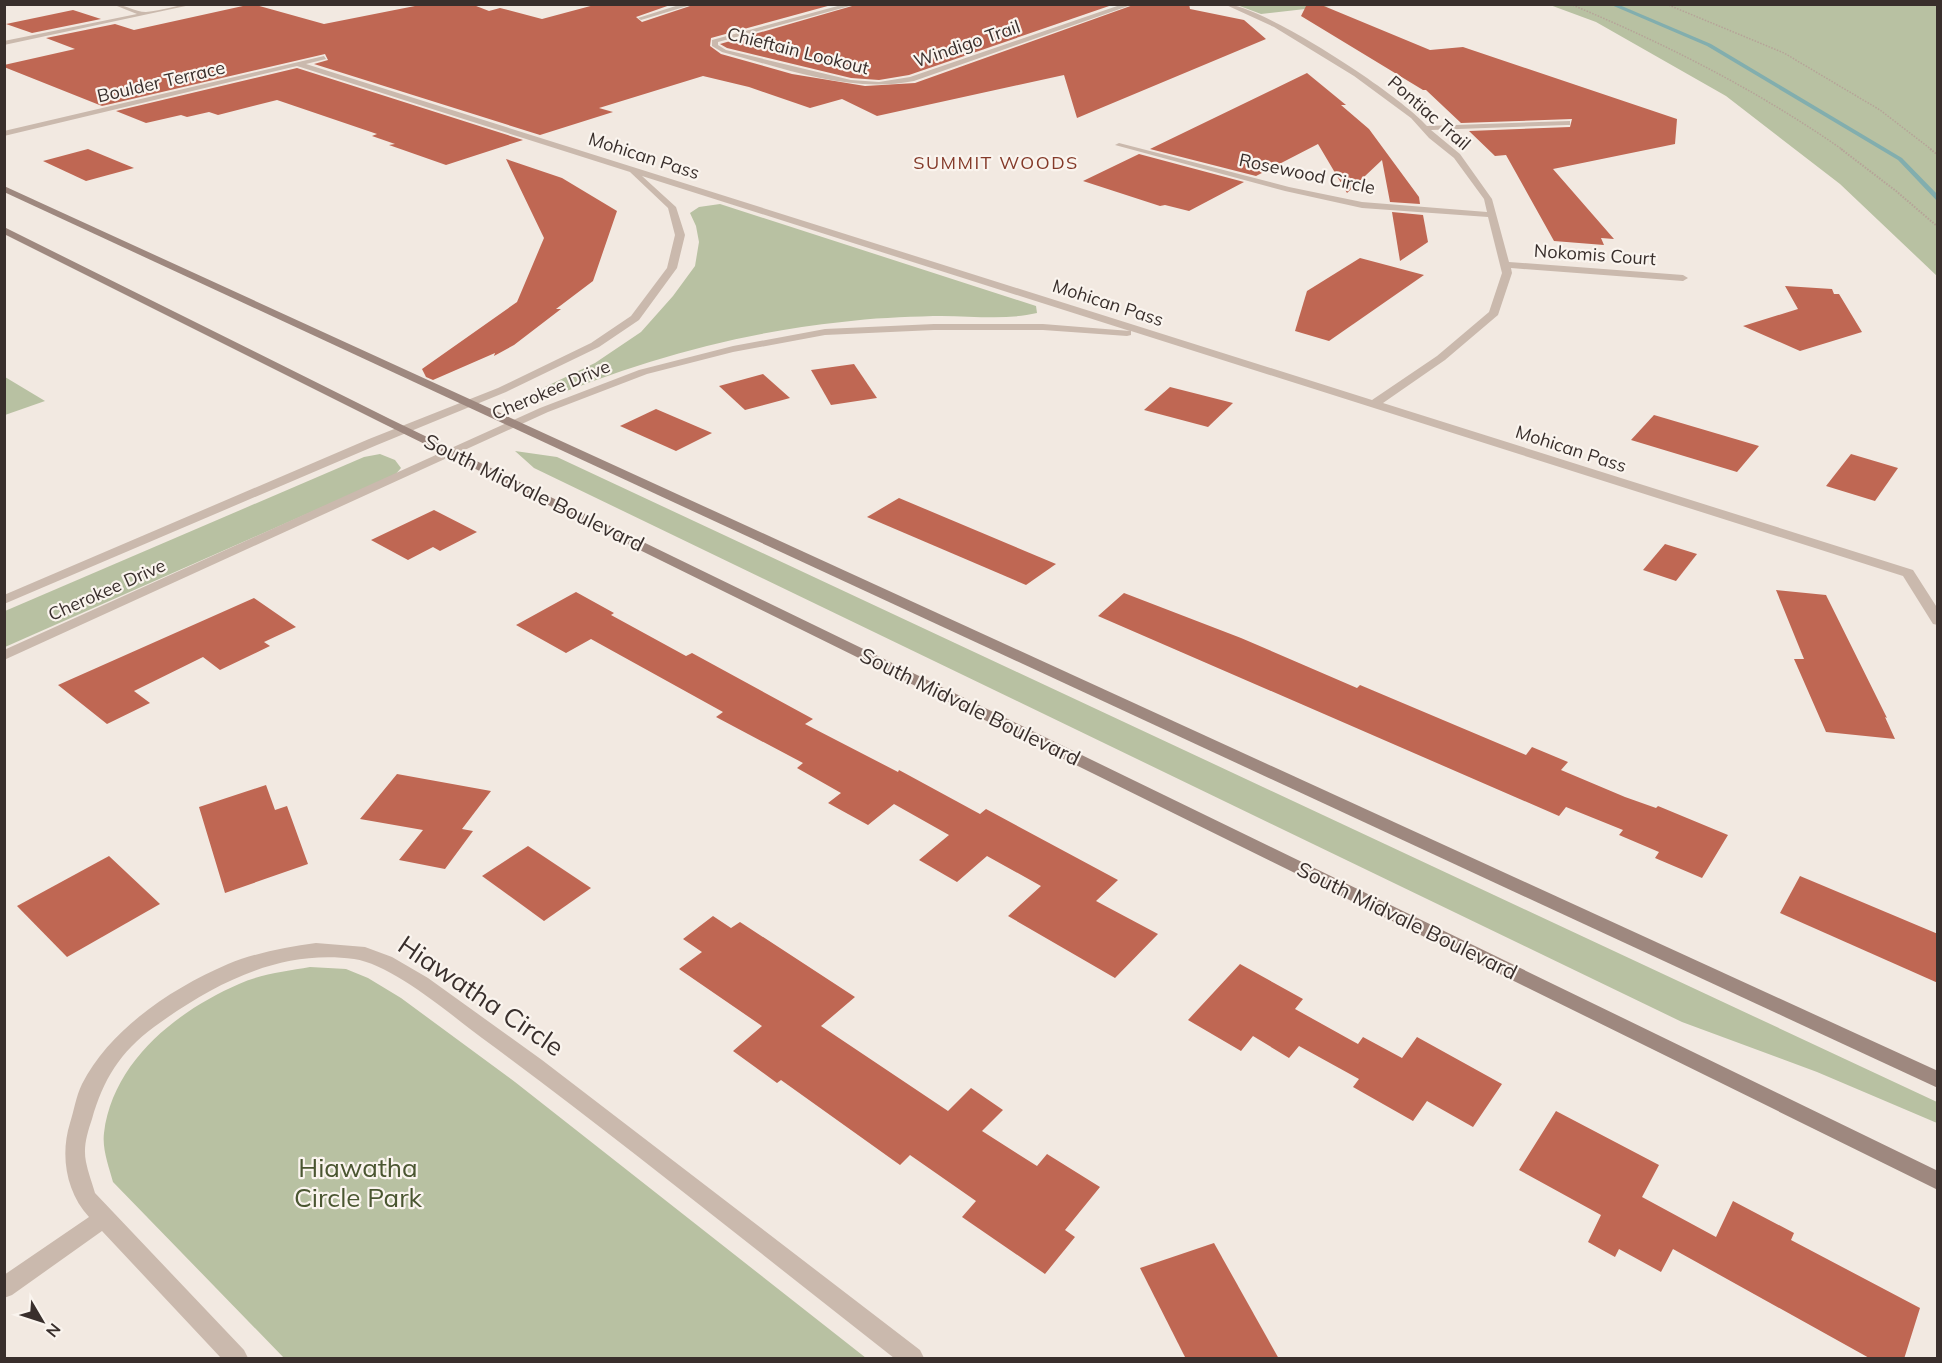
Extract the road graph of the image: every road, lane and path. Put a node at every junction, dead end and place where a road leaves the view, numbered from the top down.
1 (115, 4) edge
2 (192, 4) edge
3 (691, 4) edge
4 (854, 4) edge
5 (1131, 4) edge
6 (1227, 4) edge
7 (1570, 4) edge
8 (1666, 4) edge
9 (179, 5) edge
10 (145, 14) junction
11 (641, 18) dead end
12 (4, 43) edge
13 (324, 58) dead end
14 (297, 64) junction
15 (879, 84) joint
16 (1567, 123) dead end
17 (1425, 128) junction
18 (4, 134) edge
19 (1119, 146) dead end
20 (1938, 154) edge
21 (629, 169) junction
22 (4, 188) edge
23 (1491, 214) junction
24 (1938, 226) edge
25 (4, 230) edge
26 (1505, 265) junction
27 (1683, 278) dead end
28 (1152, 334) junction
29 (469, 403) junction
30 (1374, 404) junction
31 (515, 424) junction
32 (404, 429) junction
33 (453, 453) junction
34 (4, 600) edge
35 (1938, 621) edge
36 (4, 656) edge
37 (1938, 1080) edge
38 (1938, 1181) edge
39 (104, 1218) junction
40 (4, 1288) edge
41 (236, 1359) edge
42 (912, 1359) edge

1 - 10 street
2 - 9 street
3 - 11 street
4 - 15 street, Chieftain Lookout
5 - 15 street, Windigo Trail
6 - 17 street, Pontiac Trail
7 - 24 path
8 - 20 path
9 - 10 street
10 - 12 street
13 - 14 street, Boulder Terrace
14 - 18 street, Boulder Terrace
14 - 21 street, Mohican Pass
16 - 17 street
17 - 23 street, Pontiac Trail
19 - 23 street, Rosewood Circle
21 - 28 street, Mohican Pass
21 - 29 street, Cherokee Drive
22 - 29 main road
23 - 26 street, Pontiac Trail
25 - 32 main road, South Midvale Boulevard
26 - 27 street, Nokomis Court
26 - 30 street, Pontiac Trail
28 - 30 street, Mohican Pass
28 - 31 street, Cherokee Drive
29 - 31 main road
29 - 32 street, Cherokee Drive
30 - 35 street, Mohican Pass
31 - 33 street, Cherokee Drive
31 - 37 main road
32 - 33 main road, South Midvale Boulevard
32 - 34 street, Cherokee Drive
33 - 36 street, Cherokee Drive
33 - 38 main road, South Midvale Boulevard
39 - 40 street
39 - 41 street, Hiawatha Circle
39 - 42 street, Hiawatha Circle

